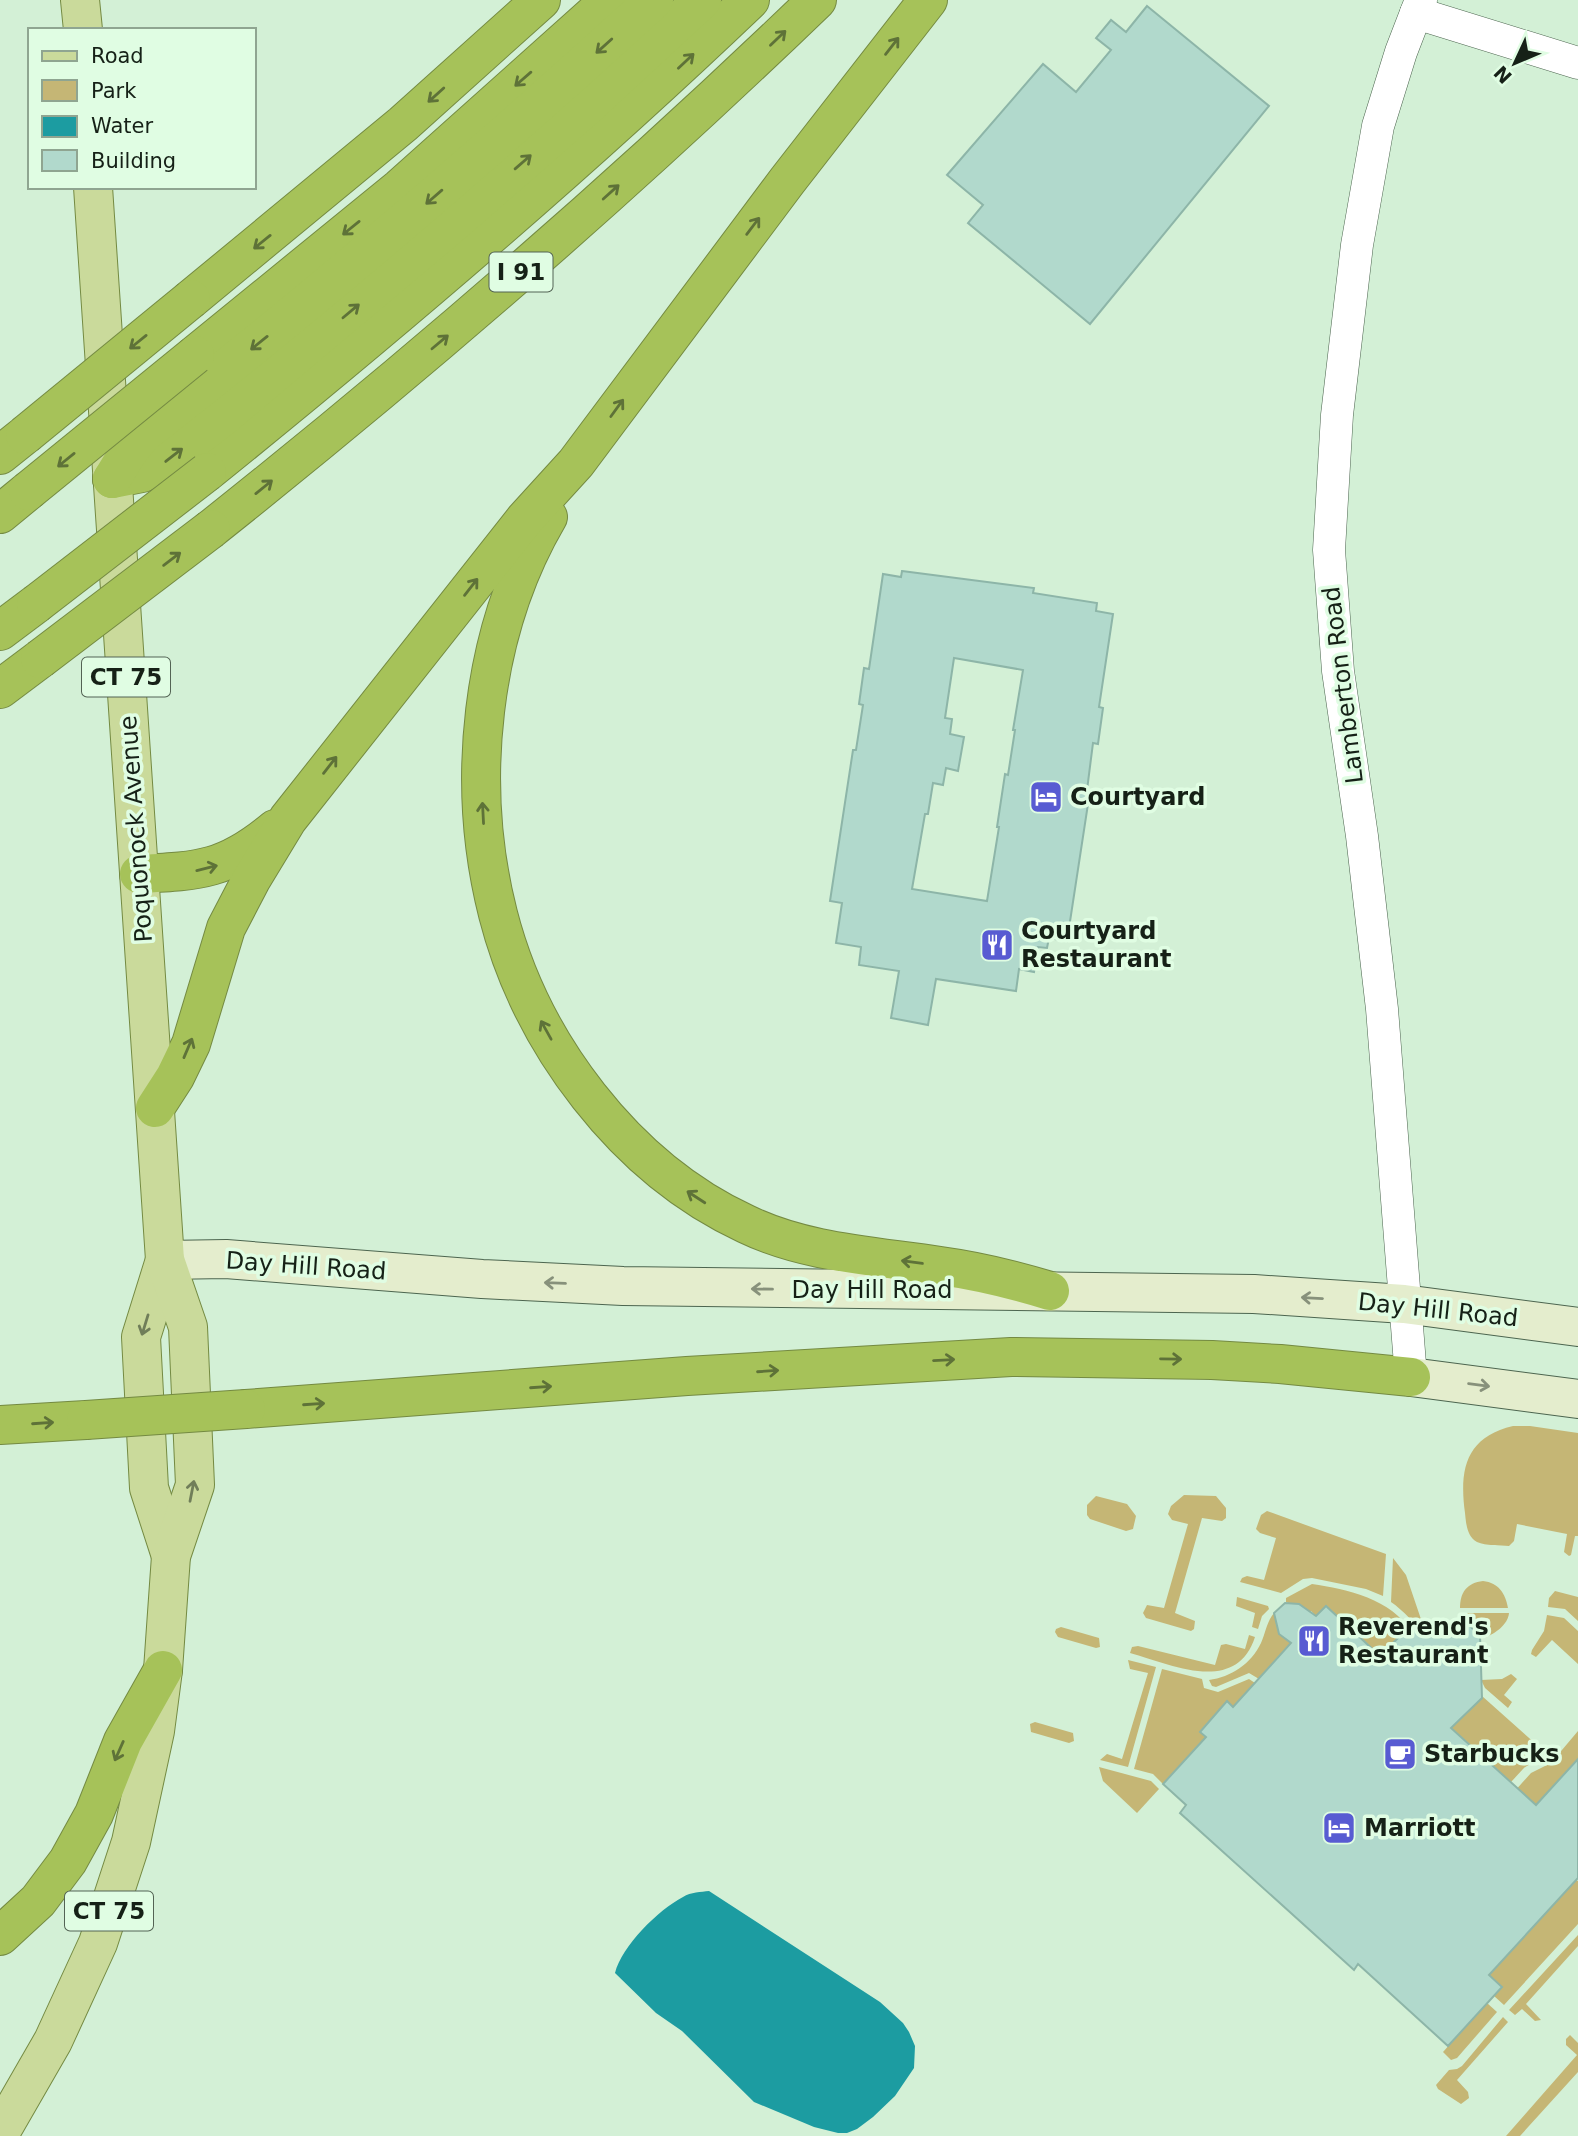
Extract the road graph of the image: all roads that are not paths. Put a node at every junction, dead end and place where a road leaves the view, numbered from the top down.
1 (80, 0) edge
2 (541, 0) edge
3 (610, 0) edge
4 (654, 0) edge
5 (702, 0) edge
6 (750, 0) edge
7 (817, 0) edge
8 (928, 0) edge
9 (1418, 7) edge
10 (83, 28) edge
11 (1578, 63) edge
12 (93, 189) edge
13 (8, 444) edge
14 (576, 463) junction
15 (112, 480) junction
16 (14, 503) edge
17 (0, 631) edge
18 (0, 689) edge
19 (288, 819) junction
20 (139, 874) junction
21 (155, 1108) junction
22 (165, 1260) junction
23 (1051, 1291) junction
24 (1404, 1304) junction
25 (1578, 1327) edge
26 (1411, 1377) junction
27 (1578, 1399) edge
28 (0, 1425) edge
29 (163, 1670) junction
30 (0, 1936) edge
31 (0, 2133) edge

1 - 10 main road
2 -> 13 highway, bridge
3 -> 16 highway, bridge
4 -> 15 highway
15 -> 5 highway
17 -> 6 highway, bridge
18 -> 7 highway, I 91, bridge
14 -> 8 highway
9 - 11 street
9 - 24 street, Lamberton Road
12 - 15 main road, Poquonock Avenue / CT 75
19 -> 14 highway
23 -> 14 highway
15 - 20 main road, Poquonock Avenue / CT 75
20 -> 19 highway
21 -> 19 highway
20 - 21 main road, Poquonock Avenue / CT 75
21 - 22 main road, Poquonock Avenue / CT 75
23 -> 22 main road, Day Hill Road
22 - 29 main road, Poquonock Avenue / CT 75
24 -> 23 main road, Day Hill Road
24 - 25 main road, Day Hill Road
24 - 26 street, Lamberton Road
26 -> 27 main road
28 -> 26 highway, bridge
29 -> 30 highway
29 - 31 main road, Poquonock Avenue / CT 75

